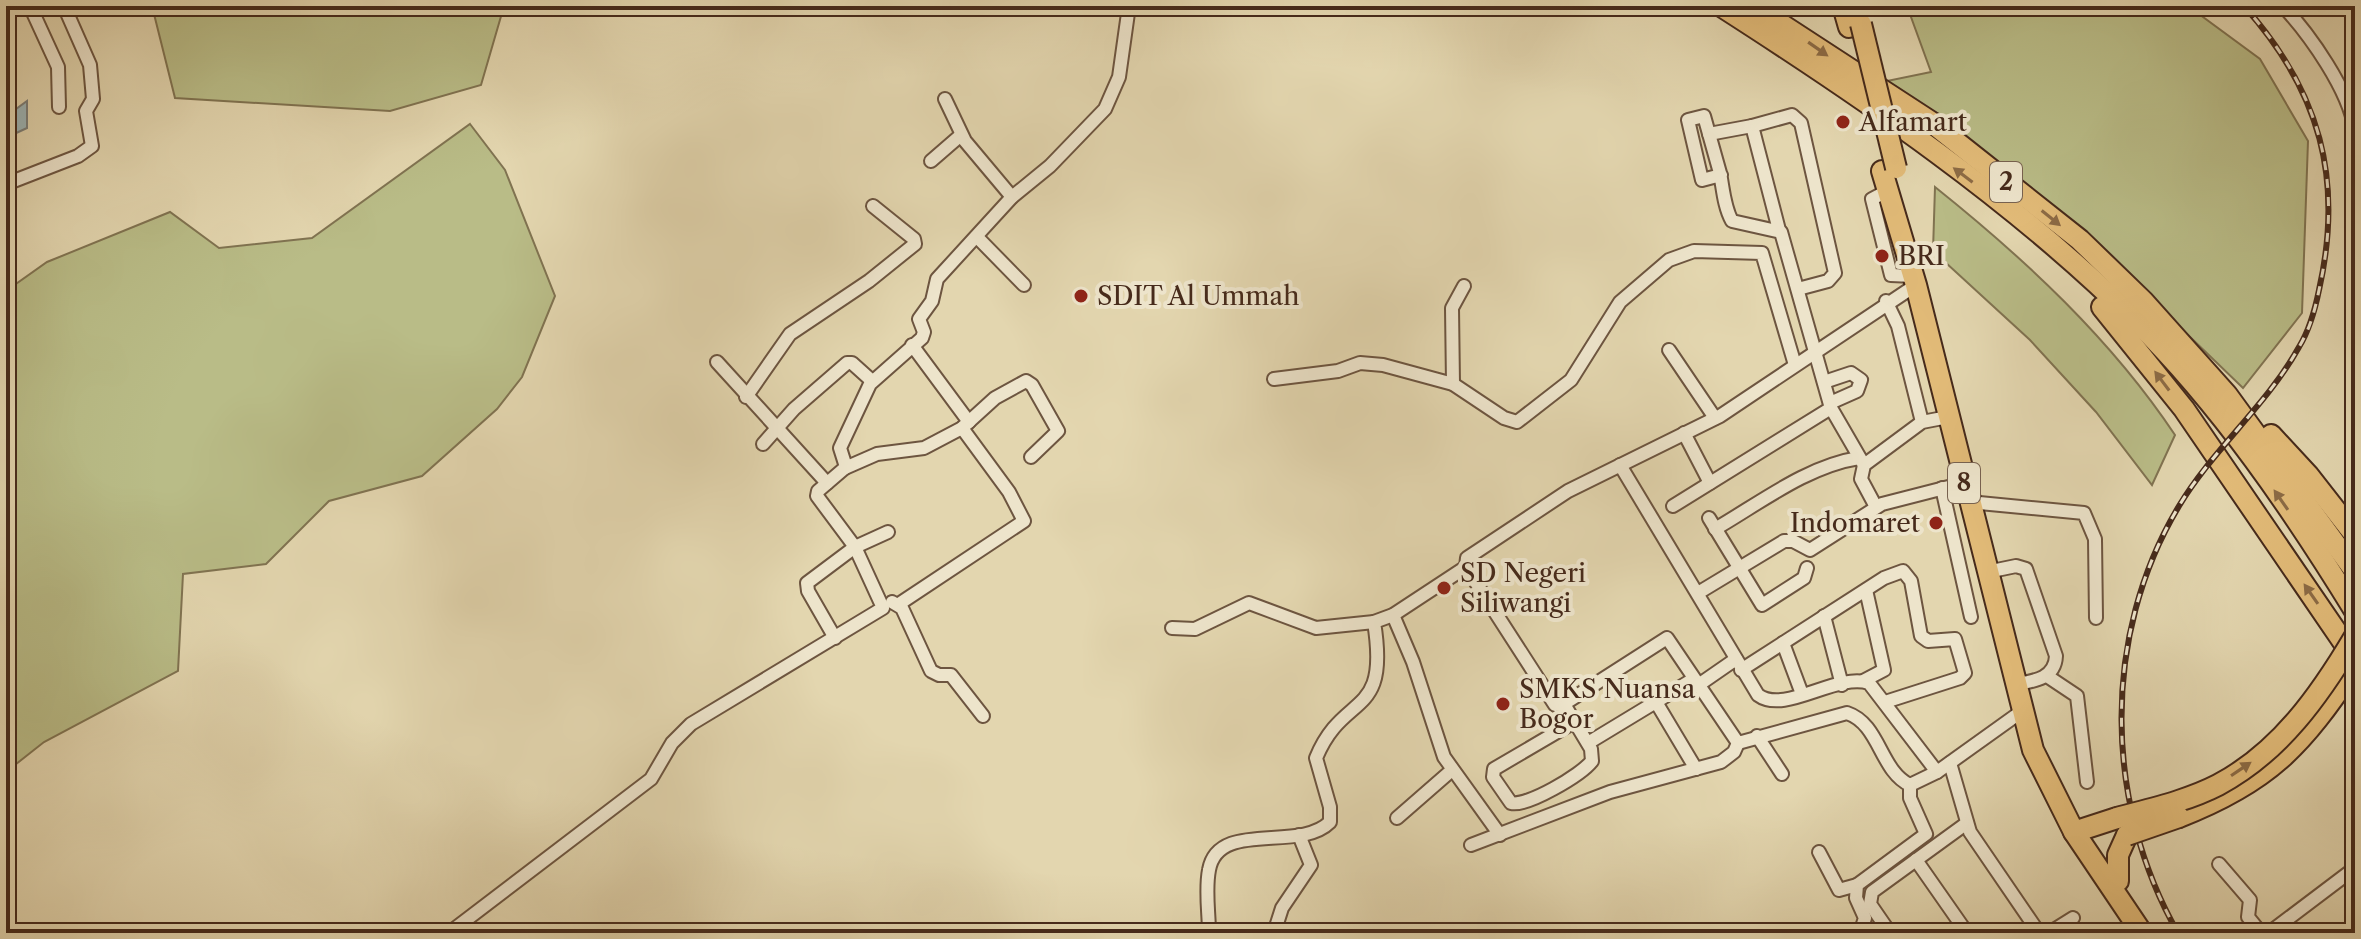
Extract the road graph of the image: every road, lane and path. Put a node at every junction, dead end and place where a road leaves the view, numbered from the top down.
1 (30, 6) edge
2 (64, 6) edge
3 (1129, 6) edge
4 (1721, 6) edge
5 (1753, 6) edge
6 (1843, 6) edge
7 (2283, 6) edge
8 (1856, 19) edge
9 (945, 99) dead end
10 (2350, 100) edge
11 (59, 107) dead end
12 (1752, 126) junction
13 (2355, 130) edge
14 (1709, 134) junction
15 (961, 135) junction
16 (931, 161) dead end
17 (1721, 175) junction
18 (1888, 177) junction
19 (6, 184) edge
20 (1012, 197) junction
21 (873, 206) dead end
22 (2026, 222) junction
23 (1779, 230) junction
24 (977, 237) junction
25 (1913, 276) junction
26 (1024, 285) dead end
27 (1464, 286) dead end
28 (1798, 289) junction
29 (1886, 301) junction
30 (912, 345) junction
31 (1669, 350) dead end
32 (1816, 350) junction
33 (717, 362) dead end
34 (1795, 365) junction
35 (1274, 379) dead end
36 (872, 381) junction
37 (1824, 382) junction
38 (1453, 384) junction
39 (2227, 395) junction
40 (746, 397) junction
41 (1831, 406) junction
42 (1948, 417) junction
43 (1715, 418) junction
44 (1922, 422) junction
45 (965, 425) junction
46 (779, 427) junction
47 (1684, 433) junction
48 (763, 444) dead end
49 (1031, 457) dead end
50 (1861, 462) junction
51 (1620, 465) junction
52 (845, 468) junction
53 (827, 483) junction
54 (1710, 483) junction
55 (1942, 488) junction
56 (1966, 492) junction
57 (1673, 506) dead end
58 (1876, 507) junction
59 (888, 532) dead end
60 (2355, 535) edge
61 (855, 547) junction
62 (1466, 567) junction
63 (1739, 568) junction
64 (1807, 568) dead end
65 (2355, 571) edge
66 (1987, 572) junction
67 (1866, 590) junction
68 (1698, 593) junction
69 (899, 604) junction
70 (883, 608) junction
71 (2355, 611) edge
72 (1393, 615) junction
73 (1824, 616) junction
74 (1971, 617) dead end
75 (2096, 618) dead end
76 (1374, 622) junction
77 (1172, 628) dead end
78 (2355, 636) edge
79 (835, 638) junction
80 (1783, 643) junction
81 (2355, 659) edge
82 (1739, 664) junction
83 (2355, 666) edge
84 (2047, 676) junction
85 (1863, 681) junction
86 (1695, 683) junction
87 (1842, 685) junction
88 (1802, 694) junction
89 (2022, 701) junction
90 (1656, 702) junction
91 (1885, 702) junction
92 (1564, 704) junction
93 (983, 716) dead end
94 (1574, 722) junction
95 (1757, 736) junction
96 (1588, 743) junction
97 (1738, 743) junction
98 (1950, 763) junction
99 (1696, 769) junction
100 (1452, 770) junction
101 (1937, 772) junction
102 (1782, 774) dead end
103 (2087, 782) dead end
104 (1910, 785) junction
105 (1397, 818) dead end
106 (1967, 823) junction
107 (2098, 833) junction
108 (1299, 835) junction
109 (1500, 835) junction
110 (1471, 845) dead end
111 (1819, 852) dead end
112 (1916, 860) junction
113 (2219, 864) dead end
114 (2355, 868) edge
115 (2118, 881) junction
116 (1858, 884) junction
117 (1872, 892) junction
118 (2073, 918) dead end
119 (449, 933) edge
120 (1209, 933) edge
121 (1274, 933) edge
122 (1860, 933) edge
123 (1890, 933) edge
124 (1967, 933) edge
125 (2039, 933) edge
126 (2049, 933) edge
127 (2142, 933) edge
128 (2154, 933) edge
129 (2261, 933) edge
130 (2269, 933) edge

1 - 11 street
2 - 19 street
3 - 20 street
22 -> 4 highway, 2
5 -> 39 highway, 2
6 - 8 highway, 8
7 - 10 street
8 - 18 highway, 8
9 - 15 street
10 - 13 street
12 - 14 street
12 - 23 street
12 - 28 street
14 - 17 street
14 - 17 street
15 - 16 street
15 - 20 street
17 - 23 street
18 - 25 highway, 8
18 - 25 street
20 - 24 street
21 - 40 street
71 -> 22 highway, 2
81 -> 22 highway
23 - 28 street
24 - 26 street
24 - 30 street
25 - 29 street
25 - 42 highway, 8
27 - 38 street
28 - 32 street
29 - 32 street
29 - 44 street
30 - 36 street
30 - 45 street
31 - 43 street
32 - 34 street
32 - 37 street
33 - 40 street
34 - 38 street
34 - 43 street
35 - 38 street
36 - 46 street
36 - 52 street
37 - 41 street
37 - 41 street
39 - 60 highway
39 - 65 highway, 2
40 - 46 street
41 - 50 street
41 - 54 street
42 - 44 street
42 - 56 highway, 8
43 - 47 street
44 - 50 street
45 - 49 street
45 - 52 street
45 - 69 street
46 - 48 street
46 - 53 street
47 - 51 street
47 - 54 street
50 - 58 street
50 - 63 street
51 - 62 street
51 - 68 street
52 - 53 street
53 - 61 street
54 - 57 street
55 - 56 street
55 - 58 street
55 - 74 street
56 - 66 highway, 8
56 - 75 street
58 - 63 street
59 - 61 street
61 - 70 street
61 - 79 street
62 - 72 street
62 - 92 street
63 - 64 street
63 - 68 street
66 - 84 street
66 - 89 highway, 8
67 - 73 street
67 - 85 street
67 - 91 street
68 - 82 street
69 - 70 street
69 - 93 street
70 - 79 street
72 - 76 street
72 - 100 street
73 - 80 street
73 - 87 street
76 - 77 street
76 - 108 street
107 -> 78 highway, bridge
79 - 119 street
80 - 82 street
80 - 88 street
82 - 86 street
82 - 88 street
83 - 107 highway, bridge
84 - 89 street
84 - 103 street
85 - 87 street
85 - 91 street
86 - 90 street
86 - 92 street
86 - 97 street
87 - 88 street
89 - 98 street
89 - 107 highway, 8
89 - 107 highway, 8
90 - 96 street
90 - 99 street
91 - 101 street
92 - 94 street
94 - 96 street
94 - 96 street
95 - 97 street
95 - 102 street
95 - 104 street
97 - 99 street
98 - 101 street
98 - 106 street
99 - 109 street
100 - 105 street
100 - 109 street
101 - 104 street
104 - 116 street
106 - 112 street
106 - 125 street
107 - 115 highway, 8
107 - 115 highway
107 - 127 highway, 8
108 - 120 street
108 - 121 street
109 - 110 street
111 - 116 street
112 - 117 street
112 - 124 street
113 - 129 street
114 - 130 street
115 - 128 highway, 8
116 - 117 street
116 - 122 street
117 - 123 street
118 - 126 street

